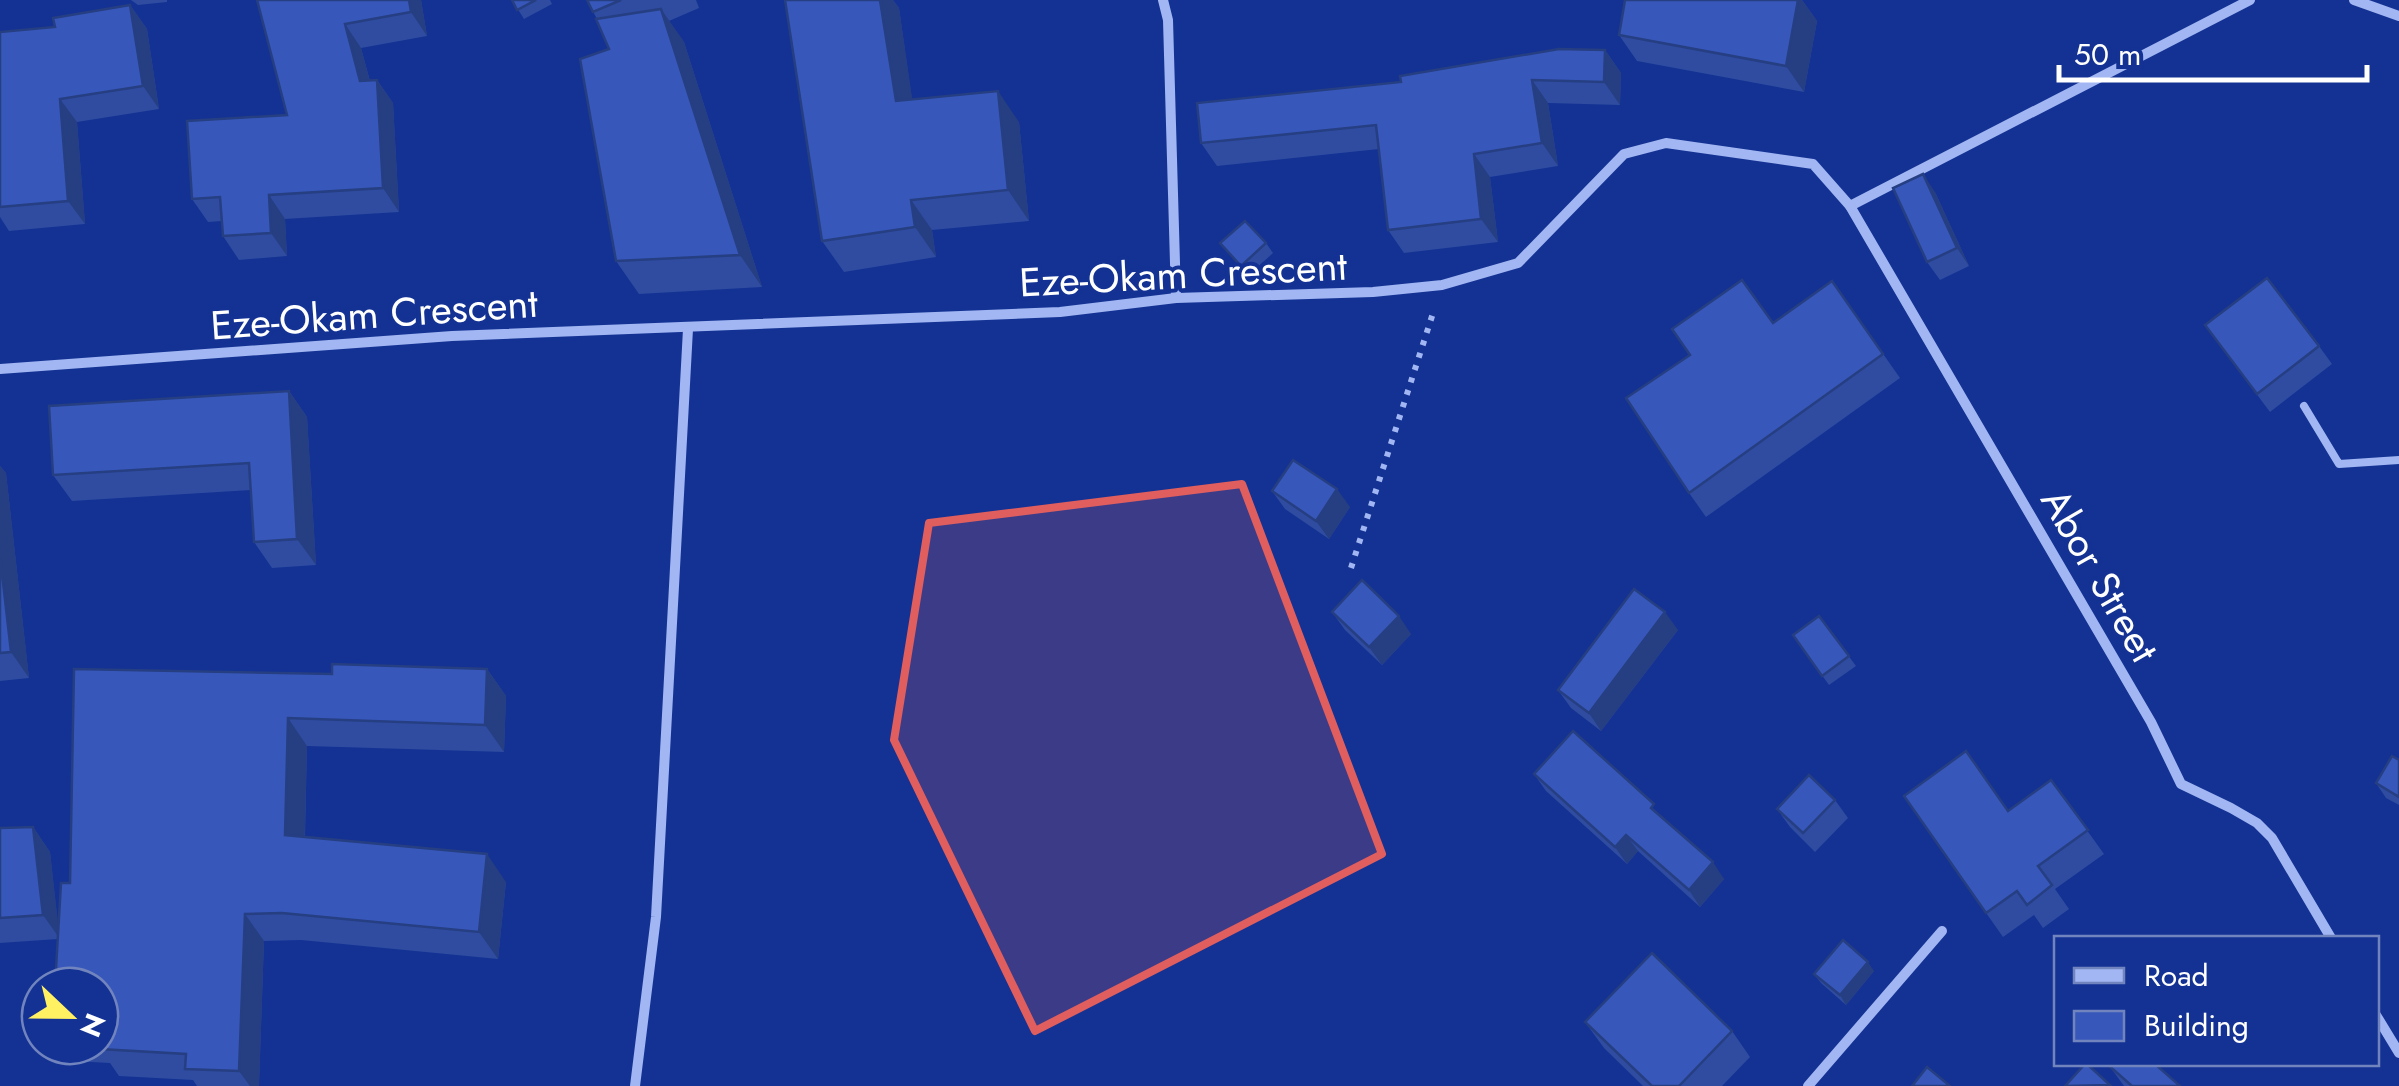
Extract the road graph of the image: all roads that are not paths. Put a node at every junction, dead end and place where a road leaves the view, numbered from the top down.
1 (1163, 0) edge
2 (2250, 0) edge
3 (2354, 0) edge
4 (2399, 16) edge
5 (1850, 206) junction
6 (1176, 298) junction
7 (688, 328) junction
8 (0, 369) edge
9 (2304, 406) dead end
10 (2399, 460) edge
11 (1942, 930) dead end
12 (2331, 936) edge
13 (2379, 1019) edge
14 (2399, 1053) edge
15 (636, 1086) edge
16 (1808, 1086) edge

1 - 6 street
2 - 5 street
3 - 4 street
5 - 6 street, Eze-Okam Crescent
5 - 12 street, Abor Street
6 - 7 street, Eze-Okam Crescent
7 - 8 street, Eze-Okam Crescent
7 - 15 street
9 - 10 lane
11 - 16 street
13 - 14 street

